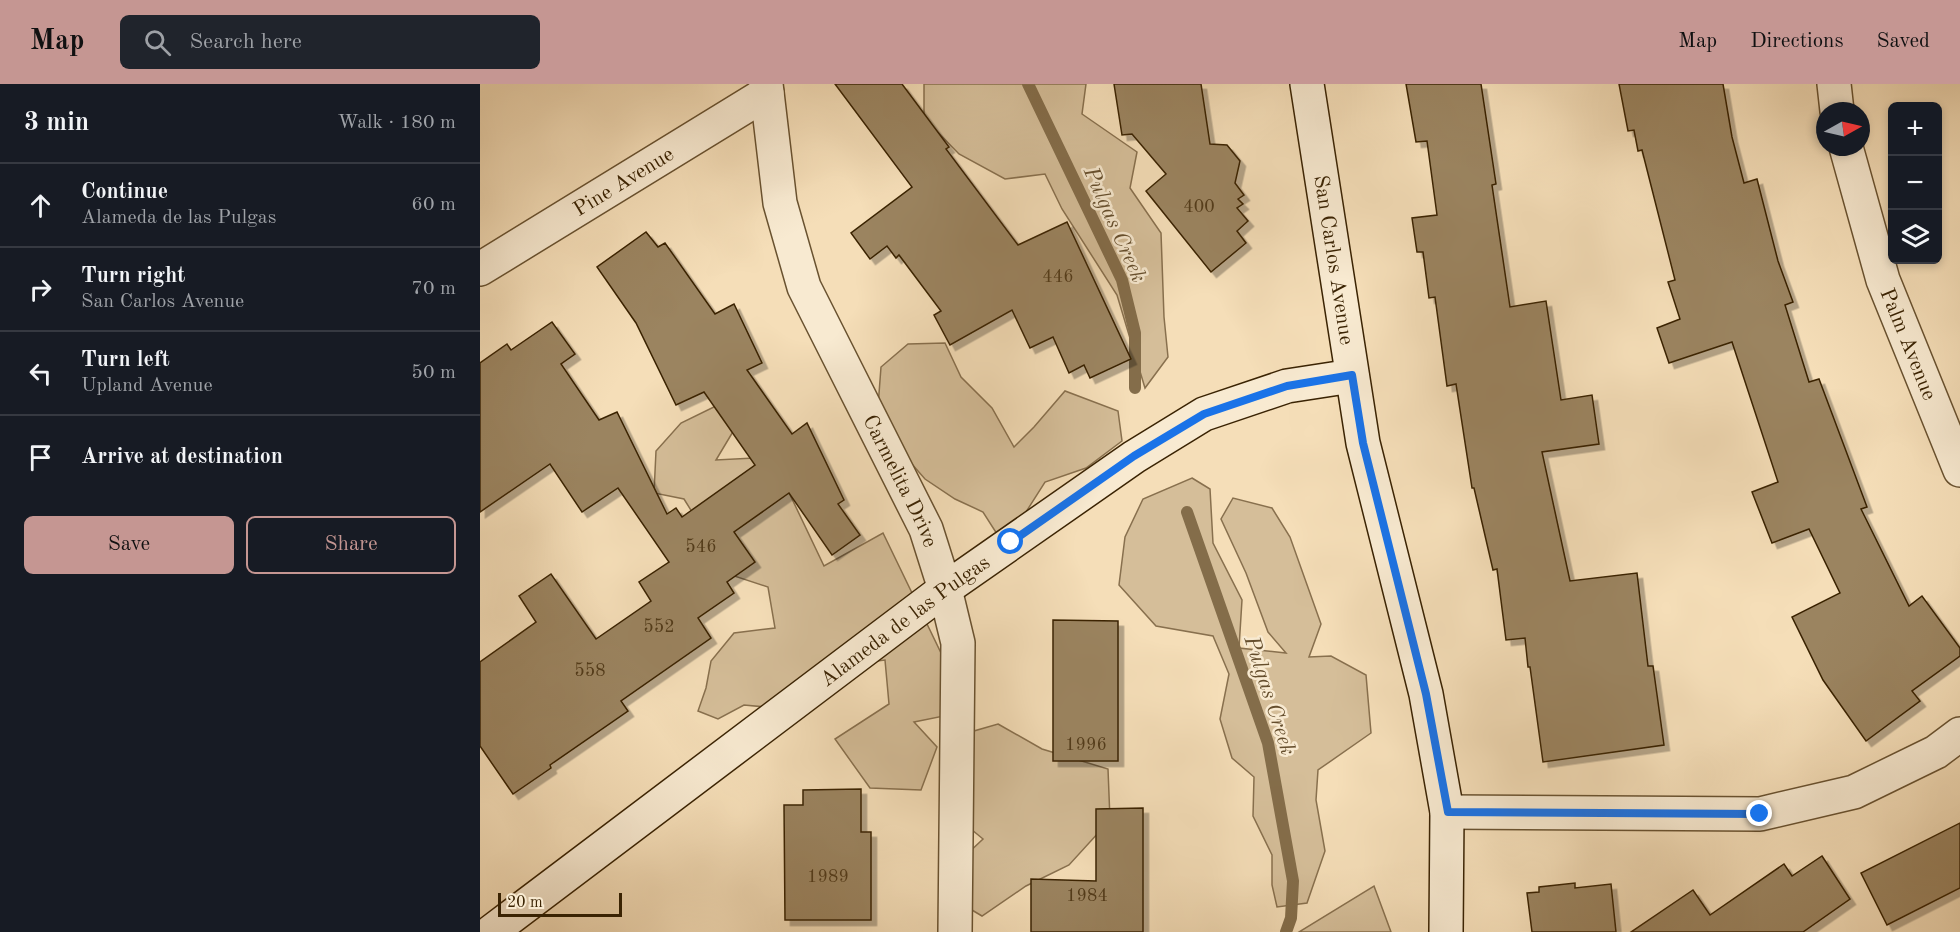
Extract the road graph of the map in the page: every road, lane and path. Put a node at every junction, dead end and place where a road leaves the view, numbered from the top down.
1 (1307, 84) edge
2 (1833, 84) edge
3 (767, 88) edge
4 (1836, 102) edge
5 (1849, 156) edge
6 (485, 255) edge
7 (1352, 375) junction
8 (1960, 470) edge
9 (945, 589) junction
10 (1960, 734) edge
11 (1448, 812) junction
12 (491, 932) edge
13 (955, 932) edge
14 (1446, 932) edge

1 - 7 street, San Carlos Avenue
2 - 4 street
3 - 6 street, Pine Avenue
3 - 9 street, Carmelita Drive
5 - 8 street, Palm Avenue
7 - 9 street, Alameda de las Pulgas
7 - 11 street, San Carlos Avenue
9 - 12 street, Alameda de las Pulgas
9 - 13 street, Carmelita Drive
10 - 11 street
11 - 14 street, San Carlos Avenue

